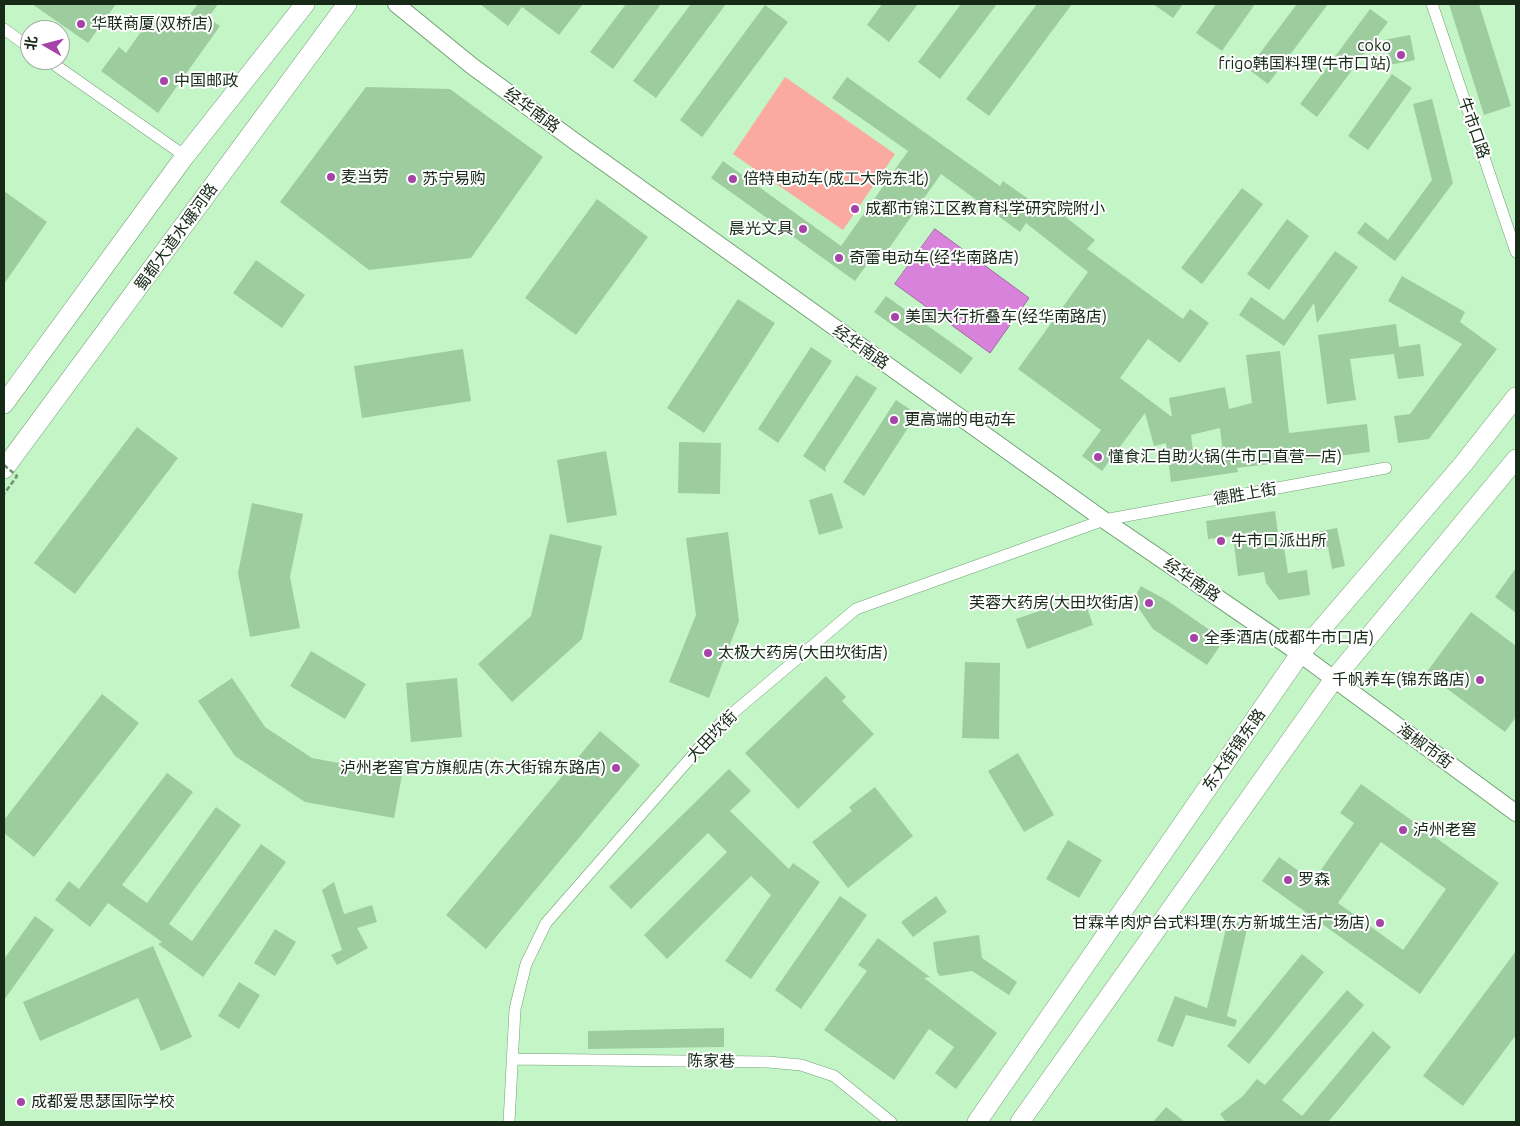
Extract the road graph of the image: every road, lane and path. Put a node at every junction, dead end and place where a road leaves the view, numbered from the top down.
1 (305, 4) edge
2 (347, 4) edge
3 (396, 4) edge
4 (1432, 4) edge
5 (4, 29) edge
6 (20, 41) edge
7 (62, 70) edge
8 (185, 156) junction
9 (1516, 252) edge
10 (1516, 397) edge
11 (4, 404) edge
12 (1516, 459) edge
13 (4, 465) edge
14 (1386, 468) dead end
15 (4, 469) edge
16 (4, 494) edge
17 (1104, 520) junction
18 (1300, 654) junction
19 (1334, 679) junction
20 (1516, 813) edge
21 (512, 1059) junction
22 (509, 1122) edge
23 (891, 1122) edge
24 (978, 1122) edge
25 (1020, 1122) edge

1 - 8 main road
2 - 15 main road, 蜀都大道水碾河路
3 - 17 street, 经华南路
4 - 9 street, 牛市口路
5 - 6 street
7 - 8 street
8 - 11 main road
10 - 18 main road, 东大街锦东路
12 - 19 main road
13 - 16 path, bridge
14 - 17 street, 德胜上街
17 - 18 street, 经华南路
17 - 21 street, 大田坎街
18 - 19 street, 经华南路
18 - 24 main road, 东大街锦东路
19 - 20 street, 海椒市街
19 - 25 main road
21 - 22 street, 大田坎街
21 - 23 street, 陈家巷

